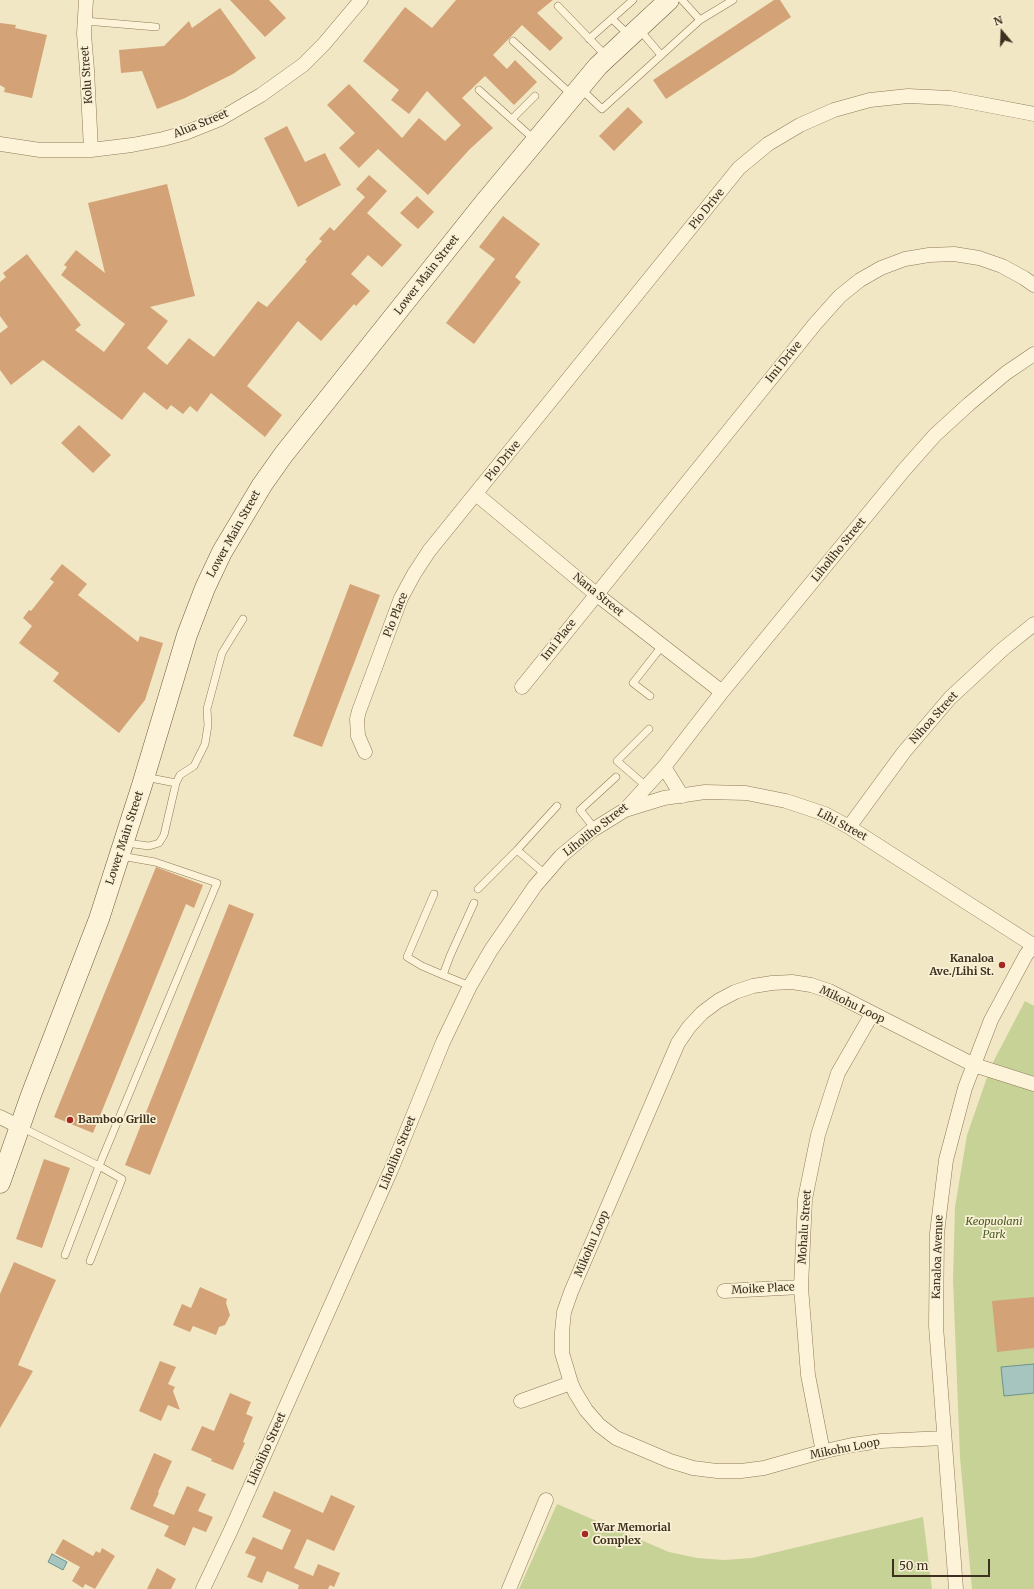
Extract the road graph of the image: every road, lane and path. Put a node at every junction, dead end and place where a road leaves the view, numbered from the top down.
1 (86, 0) edge
2 (361, 0) edge
3 (633, 0) edge
4 (682, 0) edge
5 (733, 0) edge
6 (660, 5) edge
7 (558, 6) dead end
8 (612, 19) junction
9 (700, 20) junction
10 (84, 21) junction
11 (156, 27) dead end
12 (634, 32) junction
13 (589, 39) junction
14 (513, 41) dead end
15 (661, 55) junction
16 (608, 57) junction
17 (479, 90) dead end
18 (577, 92) junction
19 (535, 96) dead end
20 (1034, 114) edge
21 (512, 119) junction
22 (535, 140) junction
23 (0, 144) edge
24 (91, 150) junction
25 (1034, 285) edge
26 (1034, 354) edge
27 (476, 494) junction
28 (596, 594) junction
29 (243, 619) dead end
30 (1034, 624) edge
31 (662, 646) junction
32 (522, 687) dead end
33 (722, 692) junction
34 (650, 696) dead end
35 (649, 729) dead end
36 (365, 752) dead end
37 (664, 767) junction
38 (145, 777) junction
39 (616, 777) dead end
40 (176, 784) junction
41 (646, 786) junction
42 (682, 796) junction
43 (557, 806) dead end
44 (625, 810) junction
45 (849, 827) junction
46 (595, 829) junction
47 (121, 849) junction
48 (517, 850) junction
49 (545, 874) junction
50 (478, 889) dead end
51 (434, 894) dead end
52 (474, 903) dead end
53 (1034, 944) edge
54 (443, 975) junction
55 (470, 986) junction
56 (872, 1014) junction
57 (974, 1065) junction
58 (1034, 1084) edge
59 (0, 1117) edge
60 (20, 1127) junction
61 (99, 1166) junction
62 (0, 1183) edge
63 (65, 1255) dead end
64 (90, 1262) dead end
65 (801, 1287) junction
66 (724, 1291) dead end
67 (570, 1383) junction
68 (521, 1401) dead end
69 (944, 1438) junction
70 (823, 1452) junction
71 (546, 1500) dead end
72 (203, 1589) edge
73 (508, 1589) edge
74 (956, 1589) edge

1 - 10 street, Kolu Street
2 - 24 street, Alua Street
3 - 8 lane
4 - 9 lane
5 - 9 lane
6 - 12 street, Lower Main Street
7 - 13 lane
8 - 12 lane
8 - 13 lane
9 - 15 lane
10 - 11 lane
10 - 24 street, Kolu Street
12 - 15 lane
12 - 16 street, Lower Main Street
13 - 16 lane
14 - 18 lane
15 - 18 lane
16 - 18 street, Lower Main Street
17 - 21 lane
18 - 22 street, Lower Main Street
19 - 21 lane
20 - 27 street, Pio Drive
21 - 22 lane
22 - 38 street, Lower Main Street
23 - 24 street, Alua Street
25 - 28 street, Imi Drive
26 - 33 street, Liholiho Street
27 - 28 street, Nana Street
27 - 36 street, Pio Place
28 - 31 street, Nana Street
28 - 32 street, Imi Place
29 - 40 lane
30 - 45 street, Nihoa Street
31 - 33 street, Nana Street
31 - 34 lane
33 - 37 street, Liholiho Street
35 - 41 lane
37 - 41 street, Liholiho Street
37 - 42 street
38 - 40 lane
38 - 47 street, Lower Main Street
39 - 46 lane
40 - 47 lane
41 - 44 street, Liholiho Street
42 - 44 street, Lihi Street
42 - 45 street, Lihi Street
43 - 48 lane
44 - 46 street, Liholiho Street
45 - 53 street, Lihi Street
46 - 49 street, Liholiho Street
47 - 60 street, Lower Main Street
47 - 61 lane
48 - 49 lane
48 - 50 lane
49 - 55 street, Liholiho Street
51 - 54 lane
52 - 54 lane
53 - 57 street, Kanaloa Avenue
54 - 55 lane
55 - 72 street, Liholiho Street
56 - 57 street, Mikohu Loop
56 - 65 street, Mohalu Street
56 - 67 street, Mikohu Loop
57 - 58 street, Mikohu Loop
57 - 69 street, Kanaloa Avenue
59 - 60 street
60 - 61 lane
60 - 62 street, Lower Main Street
61 - 63 lane
61 - 64 lane
65 - 66 street, Moike Place
65 - 70 street, Mohalu Street
67 - 68 street
67 - 70 street, Mikohu Loop
69 - 70 street, Mikohu Loop
69 - 74 street, Kanaloa Avenue
71 - 73 street

